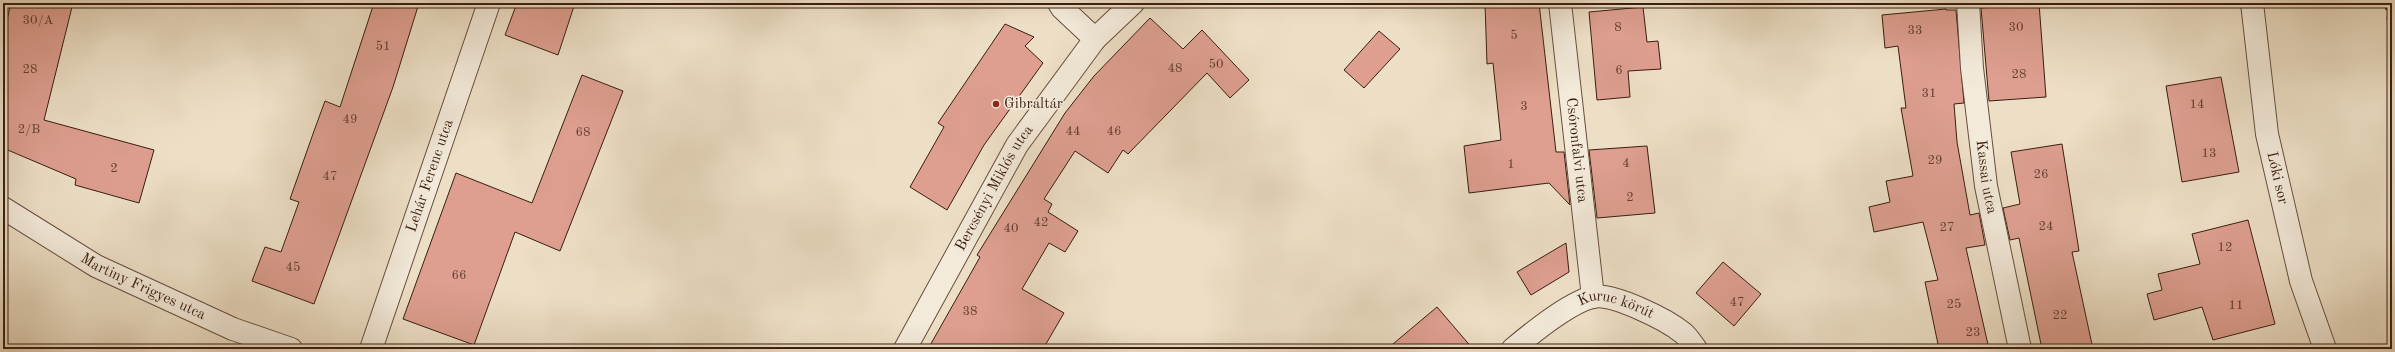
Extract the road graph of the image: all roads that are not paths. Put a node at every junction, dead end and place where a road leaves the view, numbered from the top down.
1 (489, 3) edge
2 (1059, 3) edge
3 (1133, 3) edge
4 (1560, 3) edge
5 (1968, 3) edge
6 (2252, 3) edge
7 (1096, 39) junction
8 (3, 208) edge
9 (1593, 297) junction
10 (1536, 339) edge
11 (291, 349) edge
12 (371, 349) edge
13 (905, 349) edge
14 (1513, 349) edge
15 (1696, 349) edge
16 (2020, 349) edge
17 (2325, 349) edge

1 - 12 street, Lehár Ferenc utca
2 - 7 street
3 - 7 street, Bercsényi Miklós utca
4 - 9 street, Csóronfalvi utca
5 - 16 street, Kassai utca
6 - 17 street, Lóki sor
7 - 13 street, Bercsényi Miklós utca
8 - 11 street, Martiny Frigyes utca
9 - 10 street, Kuruc körút
9 - 15 street, Kuruc körút
10 - 14 street, Kuruc körút

